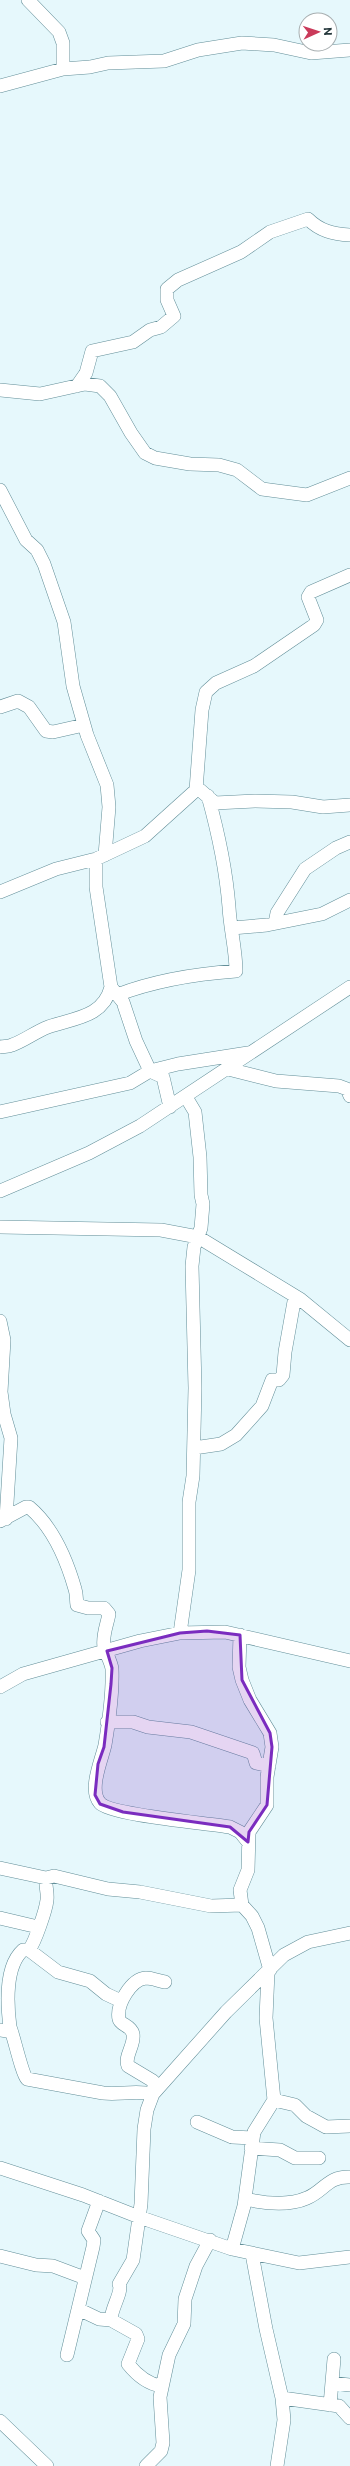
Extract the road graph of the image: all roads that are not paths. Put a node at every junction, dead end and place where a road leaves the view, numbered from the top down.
1 (28, 0) edge
2 (350, 50) edge
3 (63, 69) junction
4 (0, 86) edge
5 (350, 235) edge
6 (77, 386) junction
7 (0, 390) edge
8 (350, 478) edge
9 (0, 490) edge
10 (350, 576) edge
11 (0, 707) edge
12 (84, 725) junction
13 (196, 790) junction
14 (208, 796) junction
15 (350, 805) edge
16 (350, 842) edge
17 (100, 857) junction
18 (0, 892) edge
19 (350, 900) edge
20 (275, 923) junction
21 (232, 928) junction
22 (350, 987) edge
23 (114, 991) junction
24 (0, 1047) edge
25 (253, 1052) junction
26 (228, 1069) junction
27 (150, 1071) junction
28 (350, 1096) edge
29 (186, 1097) junction
30 (170, 1107) junction
31 (0, 1112) edge
32 (0, 1191) edge
33 (0, 1227) edge
34 (198, 1237) junction
35 (295, 1296) junction
36 (0, 1320) edge
37 (350, 1340) edge
38 (194, 1448) junction
39 (3, 1520) edge
40 (180, 1633) junction
41 (240, 1635) junction
42 (107, 1651) junction
43 (350, 1660) edge
44 (0, 1687) edge
45 (107, 1722) junction
46 (269, 1766) junction
47 (248, 1842) junction
48 (0, 1868) edge
49 (46, 1878) junction
50 (242, 1905) junction
51 (0, 1918) edge
52 (38, 1927) junction
53 (350, 1933) edge
54 (29, 1950) junction
55 (269, 1971) junction
56 (165, 1982) dead end
57 (121, 2001) junction
58 (5, 2028) edge
59 (154, 2093) junction
60 (274, 2100) junction
61 (197, 2122) dead end
62 (350, 2126) edge
63 (252, 2143) junction
64 (319, 2158) dead end
65 (0, 2168) edge
66 (350, 2177) edge
67 (245, 2199) junction
68 (99, 2201) junction
69 (138, 2217) junction
70 (210, 2240) junction
71 (232, 2249) junction
72 (252, 2254) junction
73 (0, 2256) edge
74 (350, 2257) edge
75 (85, 2278) junction
76 (78, 2309) junction
77 (111, 2320) junction
78 (67, 2355) dead end
79 (334, 2359) dead end
80 (332, 2383) junction
81 (350, 2385) edge
82 (161, 2386) junction
83 (282, 2398) junction
84 (330, 2405) junction
85 (350, 2418) edge
86 (0, 2421) edge
87 (47, 2466) edge
88 (146, 2466) edge
89 (277, 2466) edge

1 - 3 street
2 - 3 street
3 - 4 street
5 - 6 street
6 - 7 street
6 - 8 street
9 - 12 street
10 - 13 street
11 - 12 street
12 - 17 street
13 - 14 street
13 - 17 street
14 - 15 street
14 - 21 street
16 - 20 street
17 - 18 street
17 - 23 street
19 - 20 street
20 - 21 street
21 - 23 street
22 - 25 street
23 - 24 street
23 - 27 street
25 - 26 street
25 - 27 street
26 - 28 street
26 - 29 street
27 - 30 street
27 - 31 street
29 - 30 street
29 - 34 street
30 - 32 street
33 - 34 street
34 - 35 street
34 - 38 street
35 - 37 street
35 - 38 street
36 - 39 street
38 - 40 street
39 - 42 street
40 - 41 street
40 - 42 street
41 - 43 street
41 - 46 street
42 - 44 street
42 - 45 street
45 - 46 street
45 - 47 street
46 - 47 street
47 - 50 street
48 - 49 street
49 - 50 street
49 - 52 street
50 - 55 street
51 - 52 street
52 - 54 street
53 - 55 street
54 - 57 street
54 - 58 street
55 - 59 street
55 - 60 street
56 - 57 street
57 - 59 street
58 - 59 street
59 - 69 street
60 - 62 street
60 - 63 street
61 - 63 street
63 - 64 street
63 - 67 street
65 - 68 street
66 - 67 street
67 - 71 street
68 - 69 street
68 - 75 street
69 - 70 street
69 - 77 street
70 - 71 street
70 - 82 street
71 - 72 street
72 - 74 street
72 - 83 street
73 - 75 street
75 - 76 street
76 - 77 street
76 - 78 street
77 - 82 street
79 - 80 street
80 - 81 street
80 - 84 street
82 - 88 street
83 - 84 street
83 - 89 street
84 - 85 street
86 - 87 street

